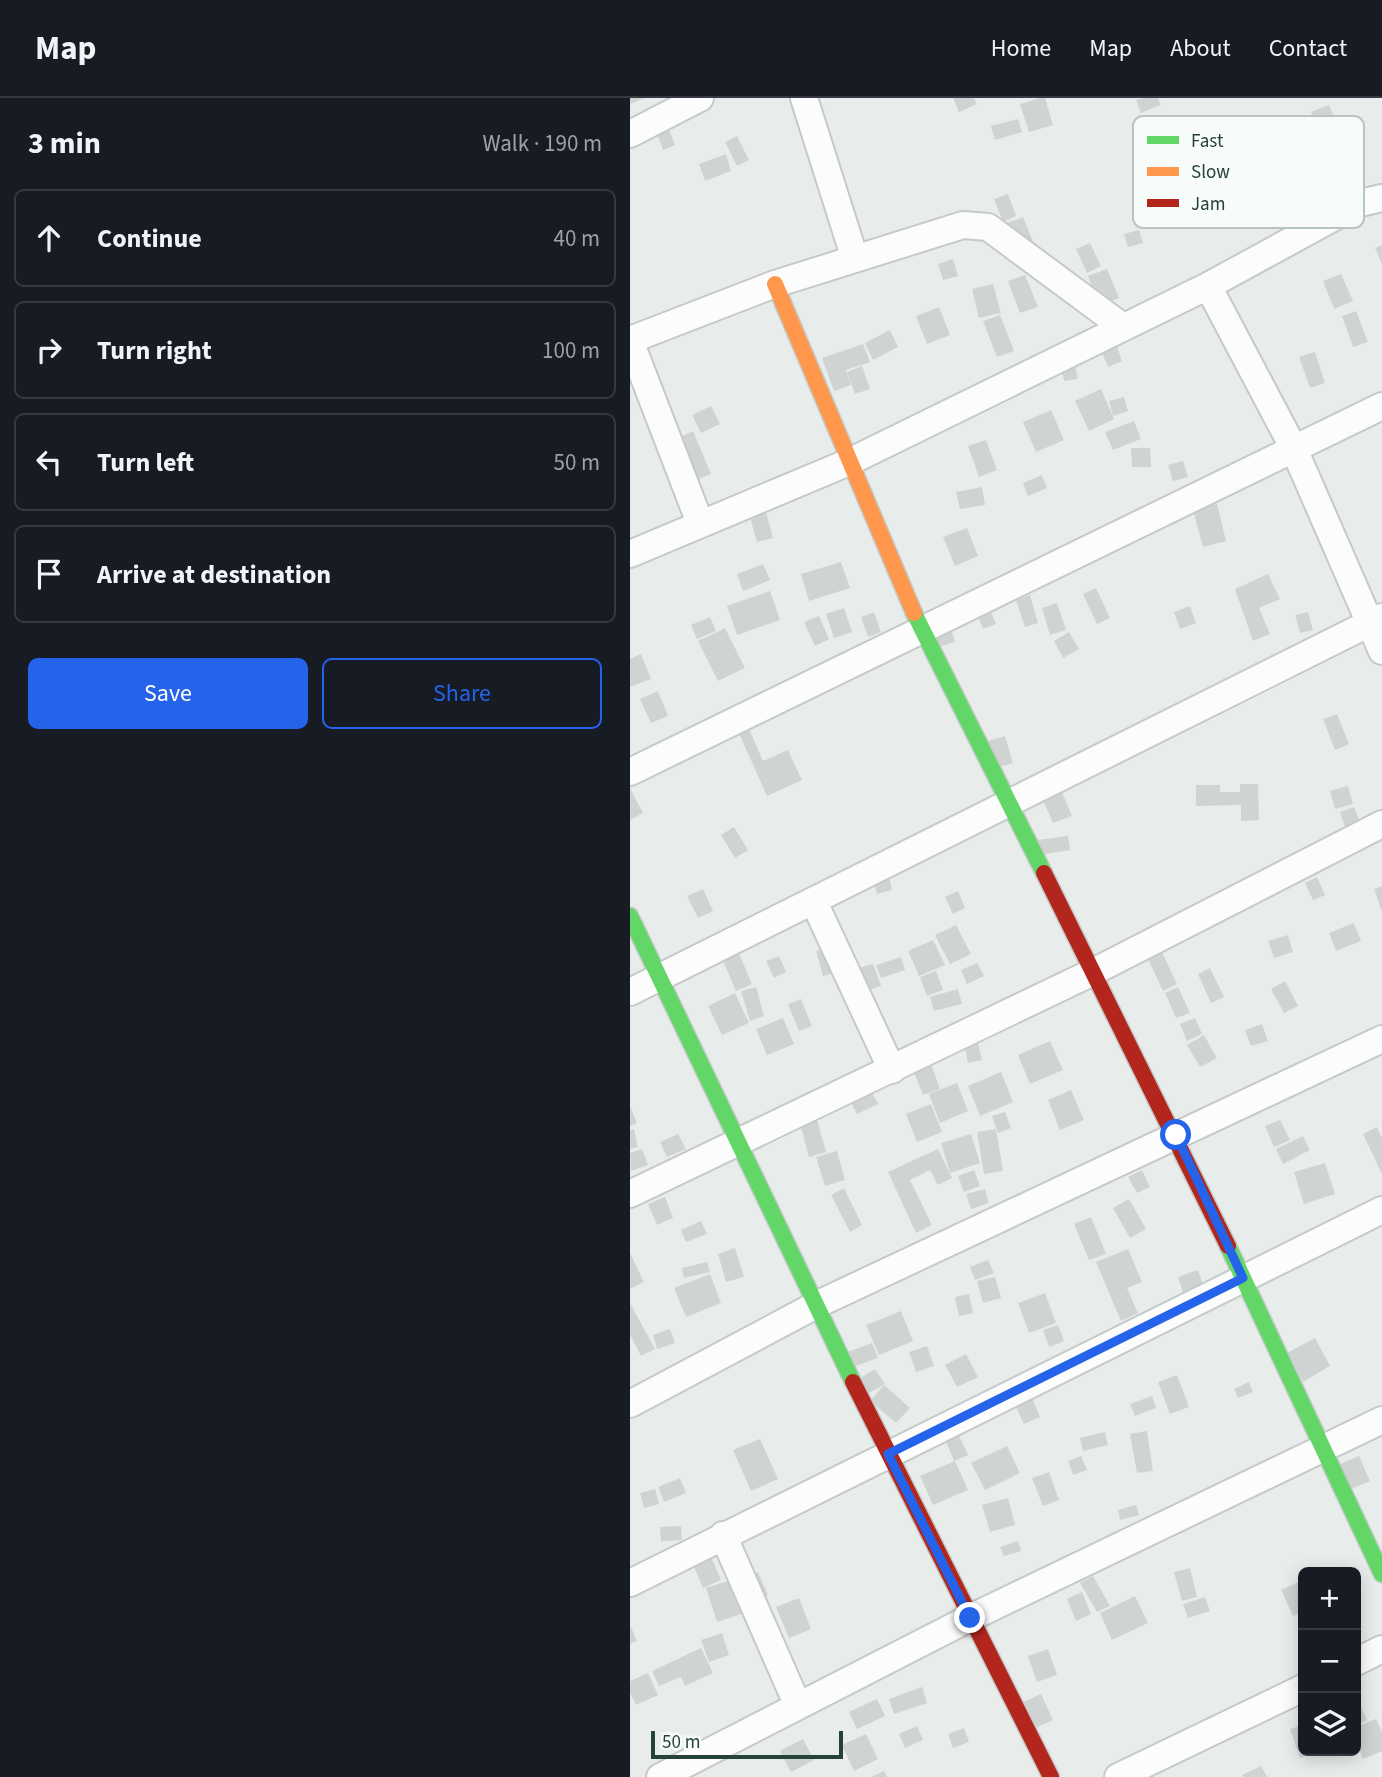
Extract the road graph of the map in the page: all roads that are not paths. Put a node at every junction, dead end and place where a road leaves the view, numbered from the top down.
1 (700, 98) edge
2 (804, 98) edge
3 (630, 134) edge
4 (1382, 198) edge
5 (1364, 202) edge
6 (1314, 228) edge
7 (855, 259) junction
8 (775, 284) junction
9 (1208, 286) junction
10 (1123, 327) junction
11 (630, 340) edge
12 (1382, 406) edge
13 (1294, 449) junction
14 (849, 462) junction
15 (700, 523) junction
16 (630, 554) edge
17 (1376, 619) edge
18 (922, 631) junction
19 (1382, 651) edge
20 (630, 772) edge
21 (1008, 805) junction
22 (1382, 824) edge
23 (814, 902) junction
24 (630, 916) edge
25 (1093, 972) junction
26 (661, 978) junction
27 (630, 992) edge
28 (1382, 1039) edge
29 (892, 1070) junction
30 (1176, 1135) junction
31 (739, 1144) junction
32 (630, 1194) edge
33 (1382, 1210) edge
34 (1243, 1278) junction
35 (816, 1306) junction
36 (630, 1404) edge
37 (1382, 1420) edge
38 (1325, 1447) junction
39 (888, 1454) junction
40 (723, 1535) junction
41 (1382, 1574) edge
42 (630, 1583) edge
43 (970, 1618) junction
44 (1382, 1650) edge
45 (1361, 1660) edge
46 (1298, 1691) edge
47 (798, 1706) junction
48 (1163, 1768) edge
49 (660, 1777) edge
50 (1051, 1777) edge
51 (1118, 1777) edge

1 - 3 street
2 - 7 street
4 - 5 street
6 - 9 street
7 - 8 street
7 - 10 street
8 - 11 street
8 - 14 street
9 - 10 street
9 - 13 street
10 - 14 street
11 - 15 street
12 - 13 street
13 - 17 street
13 - 18 street
14 - 15 street
14 - 18 street
15 - 16 street
17 - 19 street
17 - 21 street
18 - 20 street
18 - 21 street
21 - 23 street
21 - 25 street
22 - 25 street
23 - 26 street
23 - 29 street
24 - 26 street
25 - 29 street
25 - 30 street
26 - 27 street
26 - 31 street
28 - 30 street
29 - 31 street
30 - 34 street
30 - 35 street
31 - 32 street
31 - 35 street
33 - 34 street
34 - 38 street
34 - 39 street
35 - 36 street
35 - 39 street
37 - 38 street
38 - 41 street
38 - 43 street
39 - 40 street
39 - 43 street
40 - 42 street
40 - 47 street
43 - 47 street
43 - 50 street
44 - 45 street
46 - 48 street
47 - 49 street
48 - 51 street

